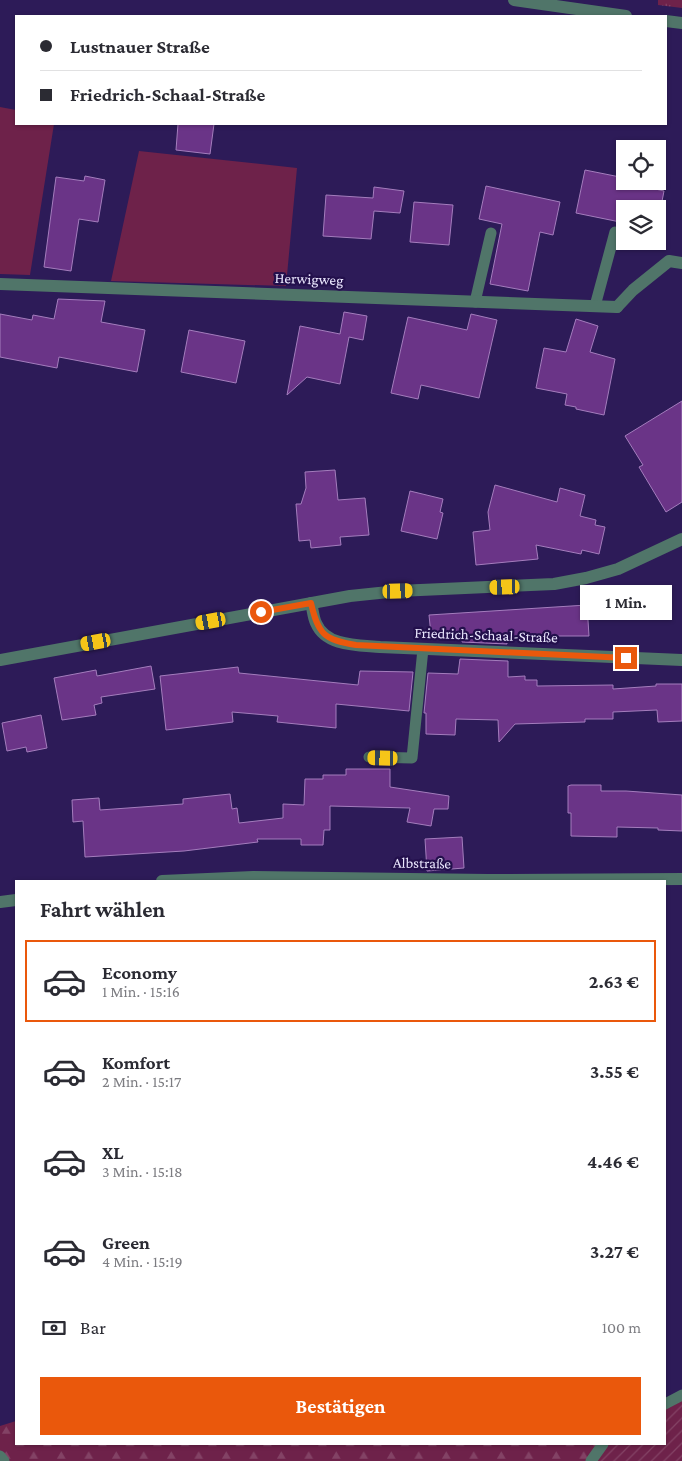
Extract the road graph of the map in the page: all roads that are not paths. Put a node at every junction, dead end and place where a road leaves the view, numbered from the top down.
1 (514, 0) edge
2 (619, 15) edge
3 (667, 21) edge
4 (682, 23) edge
5 (614, 232) dead end
6 (491, 233) dead end
7 (682, 263) edge
8 (0, 284) edge
9 (475, 302) junction
10 (595, 306) junction
11 (682, 539) edge
12 (311, 603) junction
13 (423, 649) junction
14 (0, 660) edge
15 (682, 660) edge
16 (369, 758) dead end
17 (682, 879) edge
18 (185, 880) edge
19 (488, 880) edge
20 (488, 880) edge
21 (15, 900) edge
22 (0, 902) edge
23 (682, 1395) edge
24 (666, 1403) edge
25 (602, 1445) edge
26 (0, 1456) edge
27 (4, 1461) edge
28 (591, 1461) edge

1 - 2 street
3 - 4 street
5 - 10 lane
6 - 9 lane
7 - 10 street, Herwigweg
8 - 9 street, Herwigweg
9 - 10 street, Herwigweg
11 - 12 street
12 - 13 street, Friedrich-Schaal-Straße
12 - 14 street
13 - 15 street, Friedrich-Schaal-Straße
13 - 16 lane
17 - 20 street, Albstraße
18 - 19 street, Albstraße
21 - 22 street
23 - 24 lane
25 - 28 lane
26 - 27 lane

